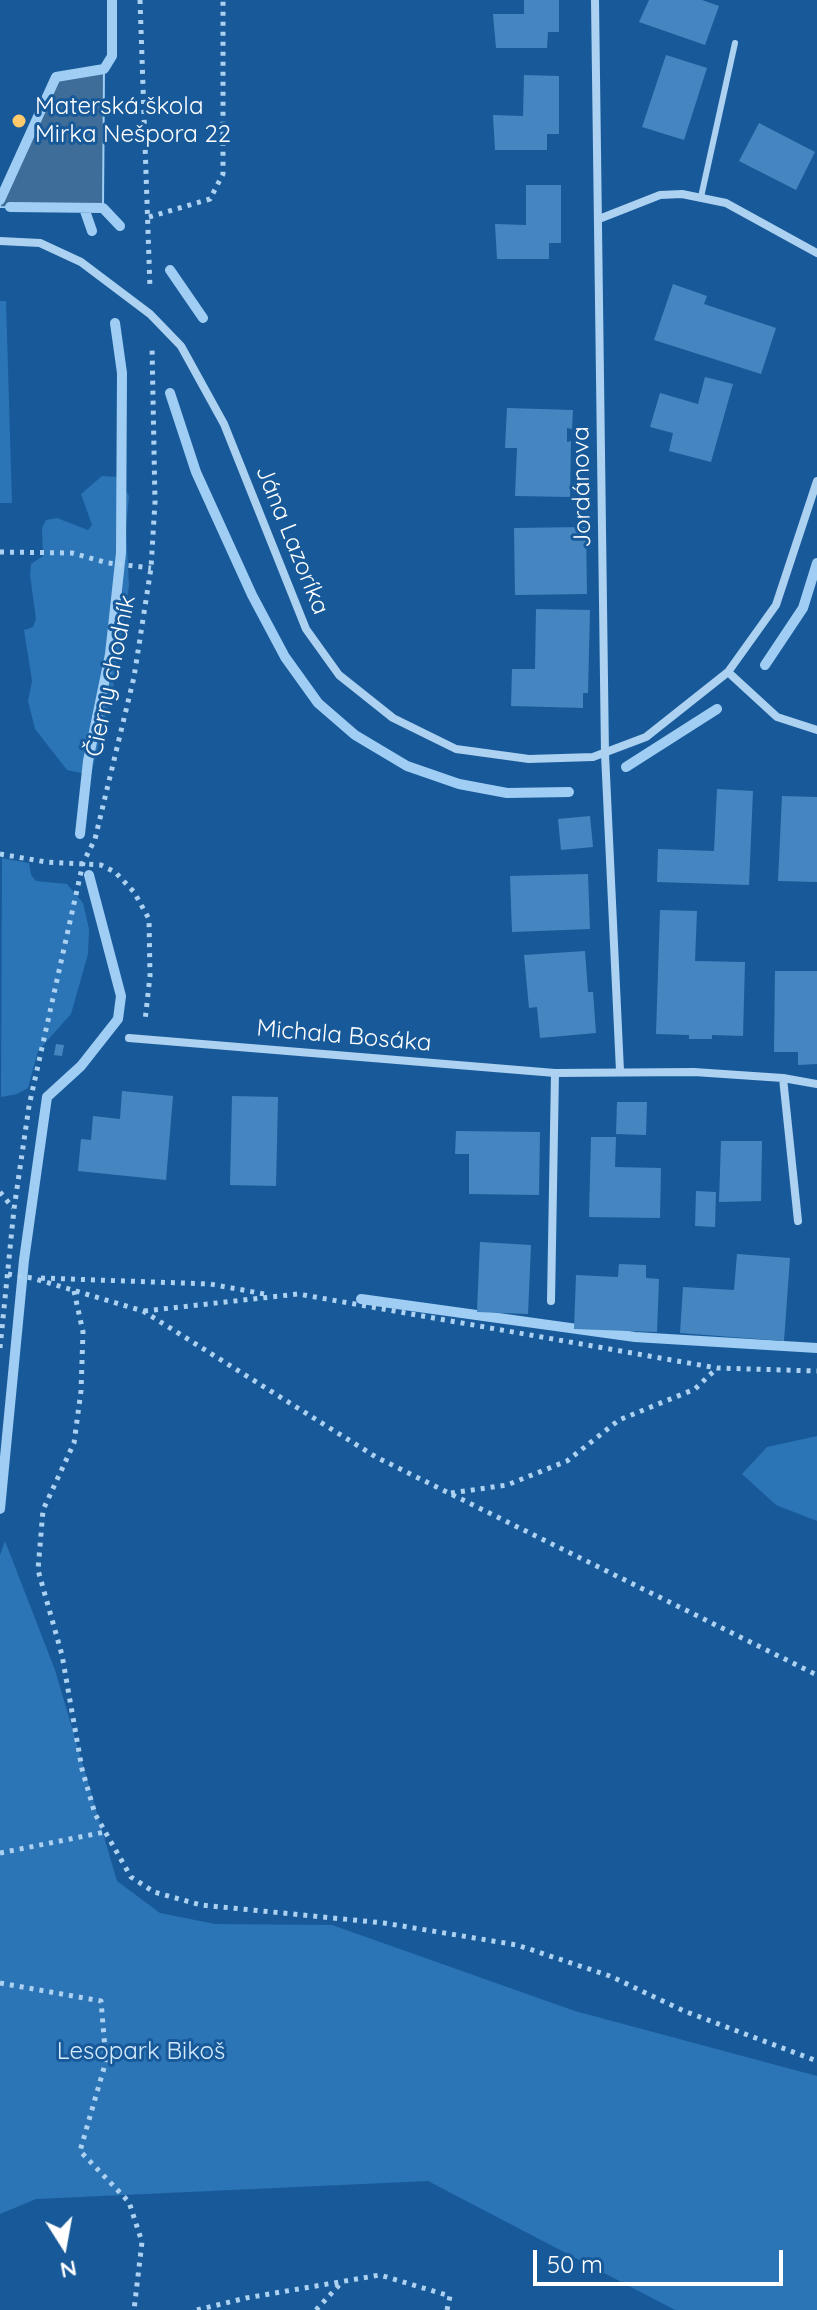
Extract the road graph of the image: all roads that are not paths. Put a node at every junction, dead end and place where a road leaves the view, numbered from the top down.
1 (595, 0) edge
2 (735, 43) dead end
3 (701, 197) junction
4 (599, 219) junction
5 (0, 241) edge
6 (817, 253) edge
7 (817, 481) edge
8 (728, 672) junction
9 (817, 730) edge
10 (605, 754) junction
11 (129, 1038) dead end
12 (620, 1071) junction
13 (555, 1073) junction
14 (783, 1078) junction
15 (817, 1084) edge
16 (798, 1221) dead end
17 (551, 1301) dead end

1 - 4 street, Jordánova
2 - 3 lane
3 - 4 street
3 - 6 street
4 - 10 street, Jordánova
5 - 10 street, Jána Lazoríka
7 - 8 street, Jána Lazoríka
8 - 9 street
8 - 10 street, Jána Lazoríka
10 - 12 street
11 - 13 street, Michala Bosáka
12 - 13 street, Michala Bosáka
12 - 14 street, Michala Bosáka
13 - 17 street
14 - 15 street, Michala Bosáka
14 - 16 street

